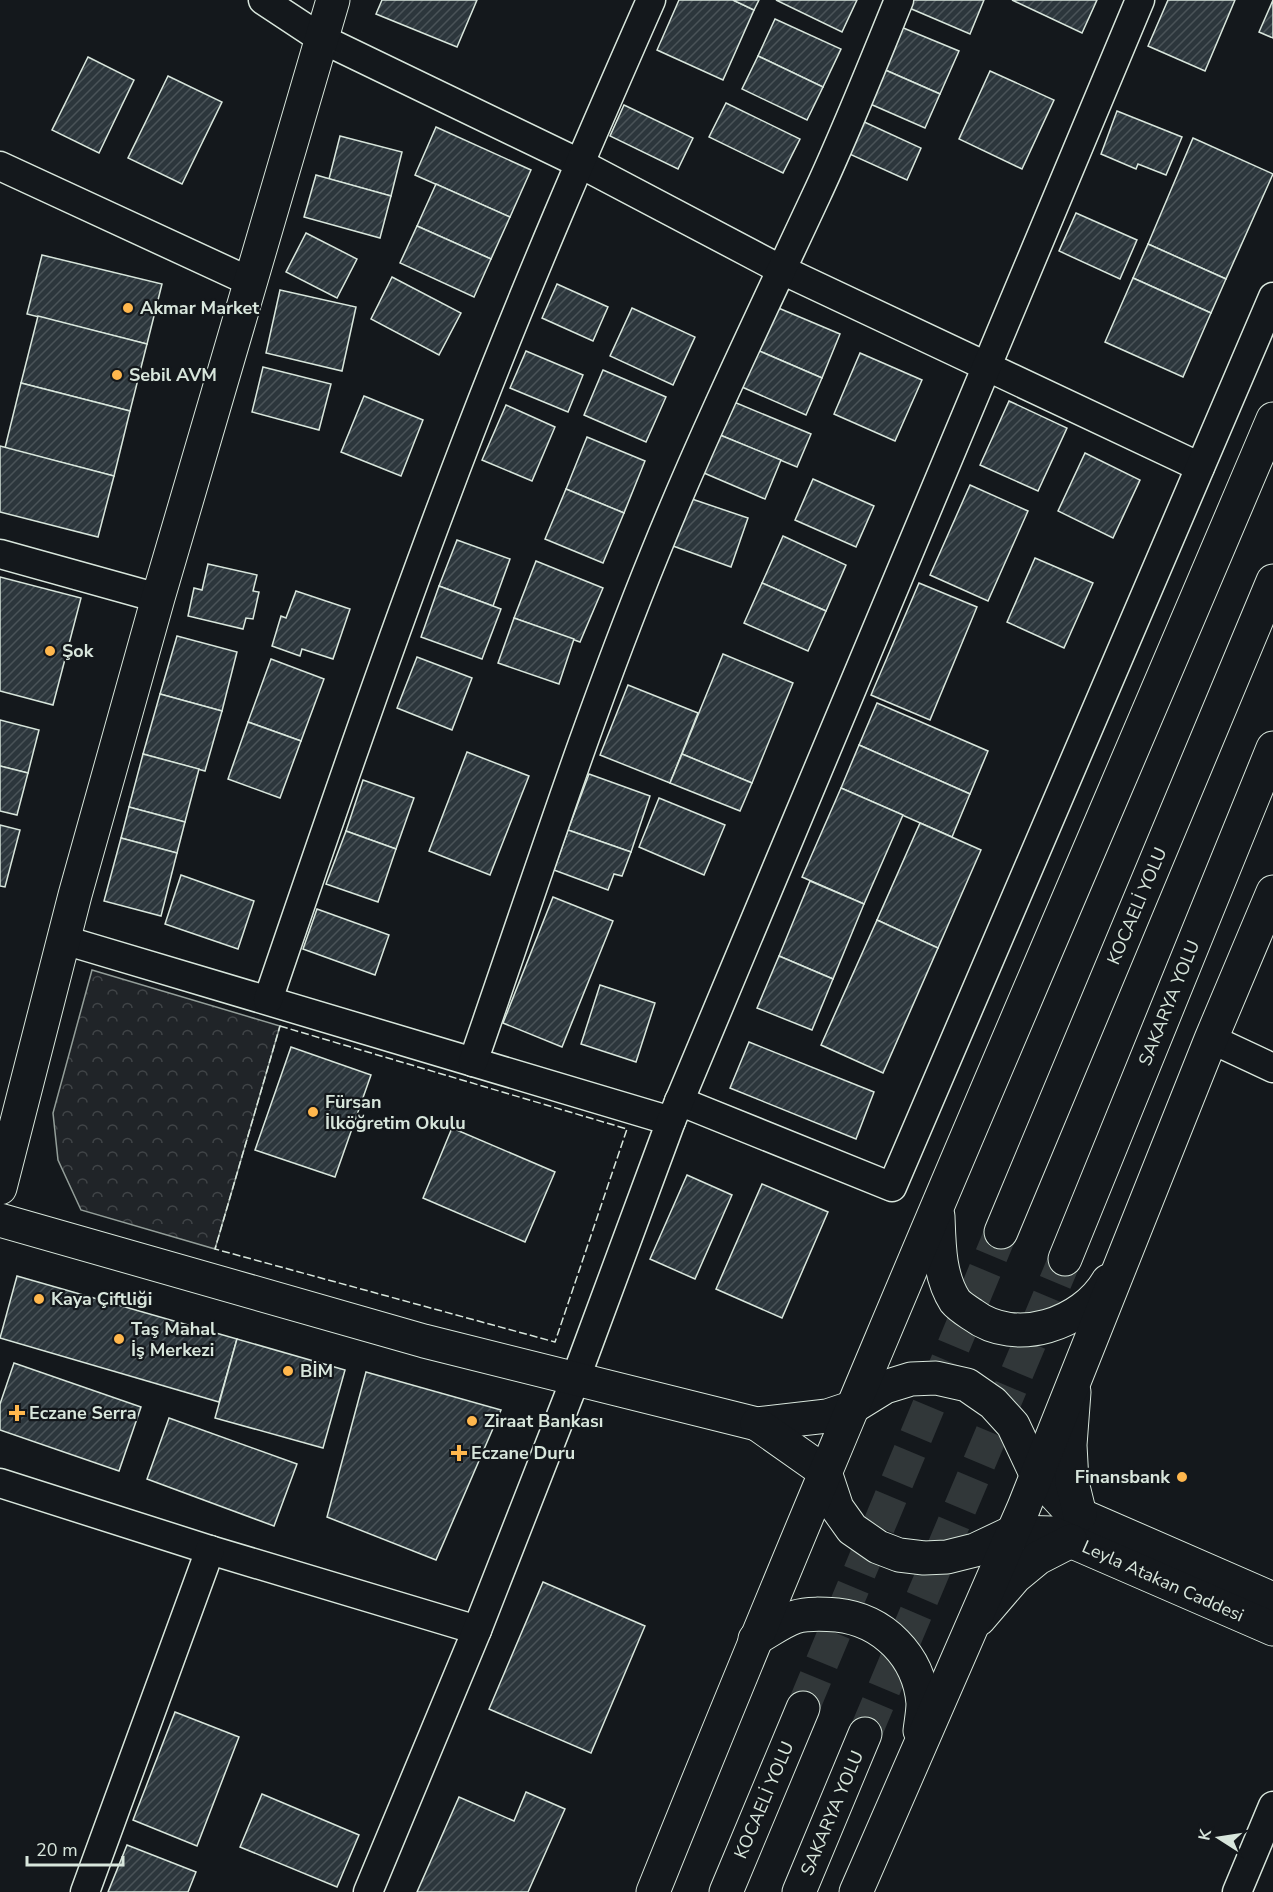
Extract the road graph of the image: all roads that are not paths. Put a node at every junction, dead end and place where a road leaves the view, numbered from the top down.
1 (263, 0) edge
2 (333, 0) edge
3 (651, 0) edge
4 (899, 0) edge
5 (1140, 0) edge
6 (322, 39) junction
7 (579, 163) junction
8 (0, 166) edge
9 (780, 269) junction
10 (251, 282) junction
11 (1273, 297) edge
12 (986, 366) junction
13 (1273, 419) edge
14 (1200, 467) junction
15 (0, 554) edge
16 (1273, 581) edge
17 (158, 598) junction
18 (1273, 748) edge
19 (1273, 892) edge
20 (64, 940) junction
21 (268, 999) junction
22 (1211, 1039) junction
23 (473, 1062) junction
24 (1273, 1068) edge
25 (675, 1111) junction
26 (0, 1188) edge
27 (937, 1209) junction
28 (0, 1220) edge
29 (1001, 1232) tunnel mouth
30 (1131, 1242) junction
31 (1065, 1259) tunnel mouth
32 (575, 1380) junction
33 (1074, 1383) junction
34 (852, 1408) junction
35 (757, 1424) junction
36 (825, 1472) junction
37 (1036, 1474) junction
38 (0, 1483) edge
39 (1068, 1525) junction
40 (1013, 1532) junction
41 (210, 1550) junction
42 (1273, 1599) edge
43 (970, 1629) junction
44 (1273, 1629) edge
45 (477, 1630) junction
46 (755, 1639) junction
47 (803, 1708) tunnel mouth
48 (866, 1734) tunnel mouth
49 (919, 1746) junction
50 (1273, 1806) edge
51 (85, 1892) edge
52 (368, 1892) edge
53 (653, 1892) edge
54 (726, 1892) edge
55 (799, 1892) edge
56 (856, 1892) edge
57 (1237, 1892) edge

1 - 6 street
2 - 6 main road
3 - 7 street
4 - 9 street
5 - 12 street
6 - 7 street
6 - 10 main road
7 - 9 street
7 - 21 street
8 - 10 street
9 - 12 street
9 - 23 street
10 - 17 main road
11 - 14 street
12 - 14 street
12 - 25 street
13 - 27 main road
14 - 25 street
15 - 17 street
16 - 29 main road, KOCAELİ YOLU
17 - 20 main road
18 - 31 main road, SAKARYA YOLU
19 - 22 main road
20 - 21 street
20 - 26 main road
21 - 23 street
22 - 24 street
22 - 30 main road
23 - 25 street
25 - 32 street
27 - 30 main road
27 - 34 main road
28 - 32 main road
30 - 33 main road
32 - 35 main road
32 - 45 street
33 - 37 main road
33 - 39 main road
34 - 35 main road
34 - 36 main road
34 - 37 main road
35 - 36 main road
36 - 40 main road
36 - 46 main road
37 - 39 main road
37 - 40 main road
38 - 41 street
39 - 40 main road
39 - 42 main road, Leyla Atakan Caddesi
39 - 43 main road
39 - 44 main road, Leyla Atakan Caddesi
40 - 43 main road
41 - 45 street
41 - 51 street
43 - 49 main road
45 - 52 street
46 - 49 main road
46 - 53 main road
47 - 54 main road, KOCAELİ YOLU
48 - 55 main road, SAKARYA YOLU
49 - 56 main road
50 - 57 street

